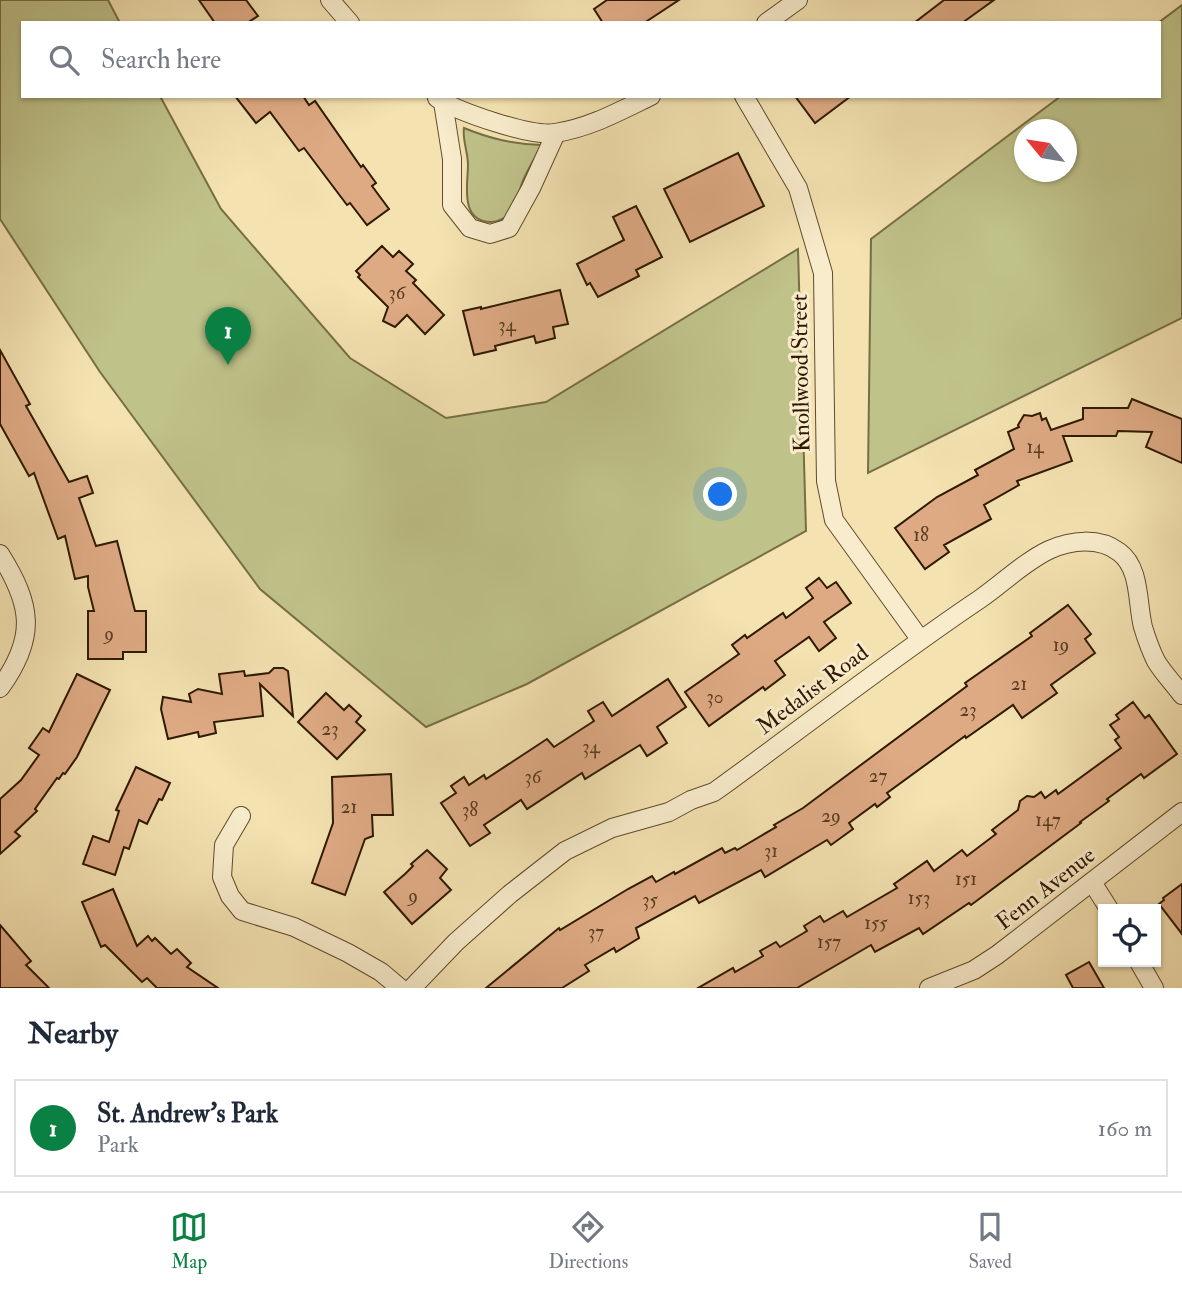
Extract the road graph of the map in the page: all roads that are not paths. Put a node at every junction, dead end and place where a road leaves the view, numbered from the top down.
1 (330, 0) edge
2 (798, 0) edge
3 (348, 21) edge
4 (769, 21) edge
5 (647, 98) edge
6 (745, 98) edge
7 (438, 99) edge
8 (556, 133) junction
9 (0, 554) edge
10 (920, 639) junction
11 (0, 688) edge
12 (1182, 695) edge
13 (1182, 813) edge
14 (242, 816) dead end
15 (1092, 882) junction
16 (1106, 904) edge
17 (1142, 967) edge
18 (400, 988) edge
19 (412, 988) edge
20 (929, 988) edge
21 (1154, 988) edge

1 - 3 street
2 - 4 street
5 - 8 street
6 - 10 street, Knollwood Street
7 - 8 street
7 - 8 street
9 - 11 street
10 - 12 street, Medalist Road
10 - 19 street, Medalist Road
13 - 15 street, Fenn Avenue
14 - 18 street
15 - 16 street
15 - 20 street, Fenn Avenue
17 - 21 street

